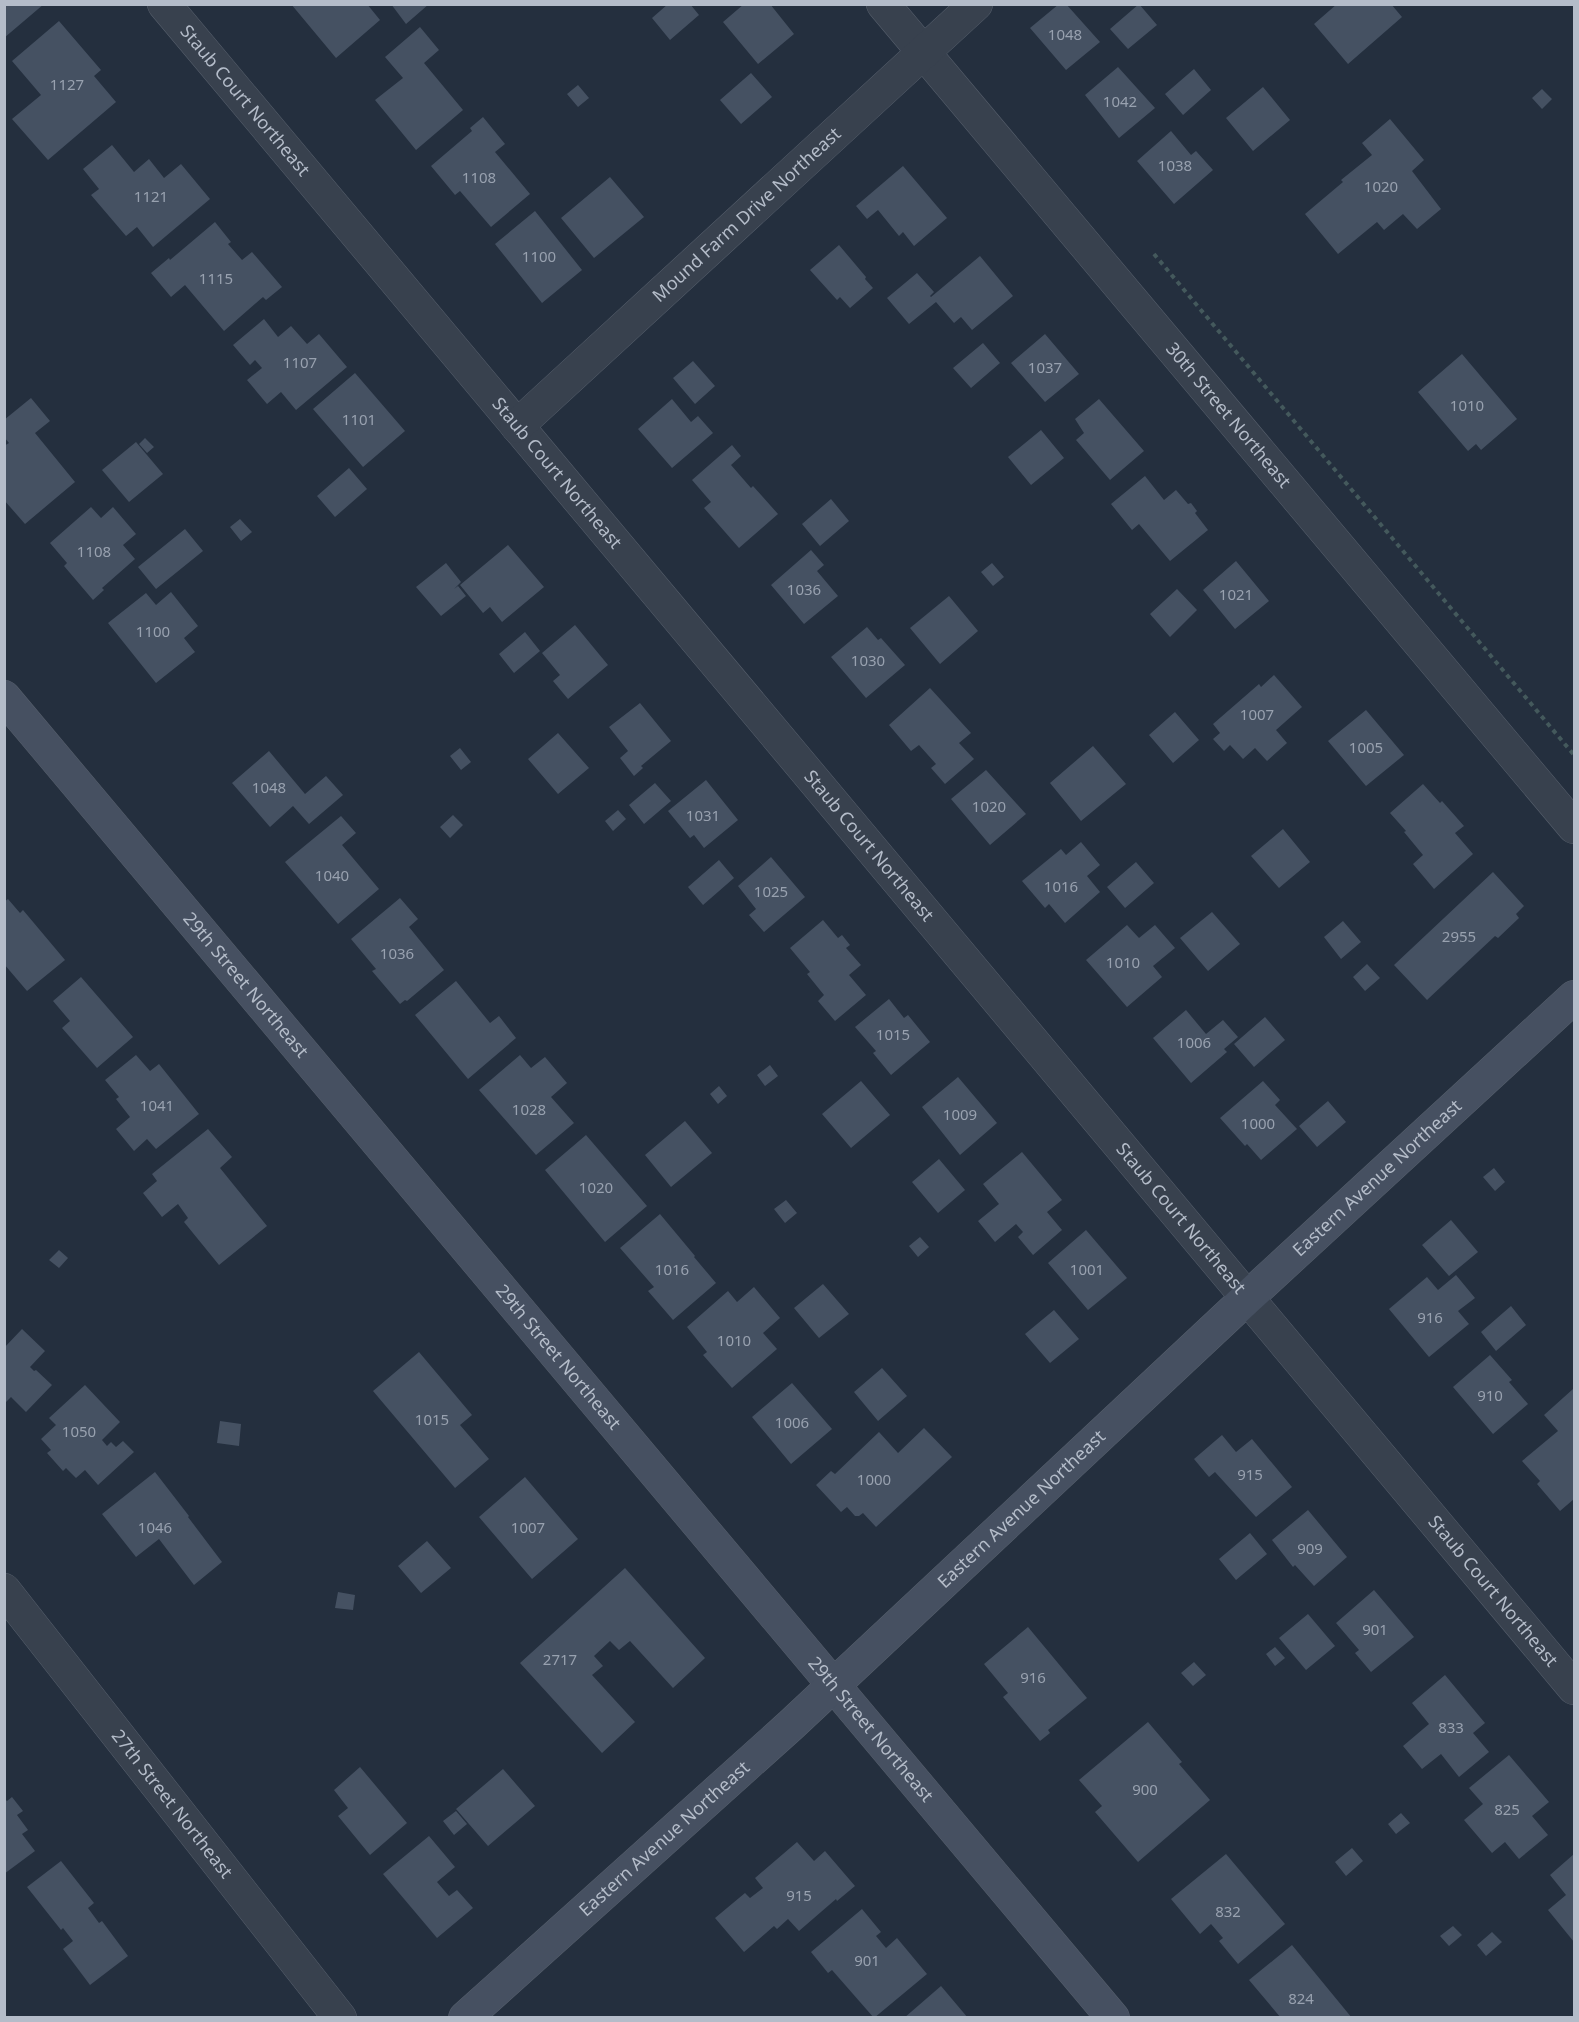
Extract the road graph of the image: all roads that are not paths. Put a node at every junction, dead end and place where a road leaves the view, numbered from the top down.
1 (164, 4) edge
2 (883, 4) edge
3 (976, 4) edge
4 (924, 53) junction
5 (517, 426) junction
6 (4, 697) edge
7 (1575, 827) edge
8 (1575, 997) edge
9 (1247, 1298) junction
10 (4, 1590) edge
11 (835, 1685) junction
12 (1575, 1688) edge
13 (340, 2018) edge
14 (465, 2018) edge
15 (1113, 2018) edge

1 - 5 street, Staub Court Northeast
2 - 4 street, 30th Street Northeast
3 - 4 street, Mound Farm Drive Northeast
4 - 5 street, Mound Farm Drive Northeast
4 - 7 street, 30th Street Northeast
5 - 9 street, Staub Court Northeast
6 - 11 main road, 29th Street Northeast
8 - 9 main road, Eastern Avenue Northeast
9 - 11 main road, Eastern Avenue Northeast
9 - 12 street, Staub Court Northeast
10 - 13 street, 27th Street Northeast
11 - 14 main road, Eastern Avenue Northeast
11 - 15 main road, 29th Street Northeast

